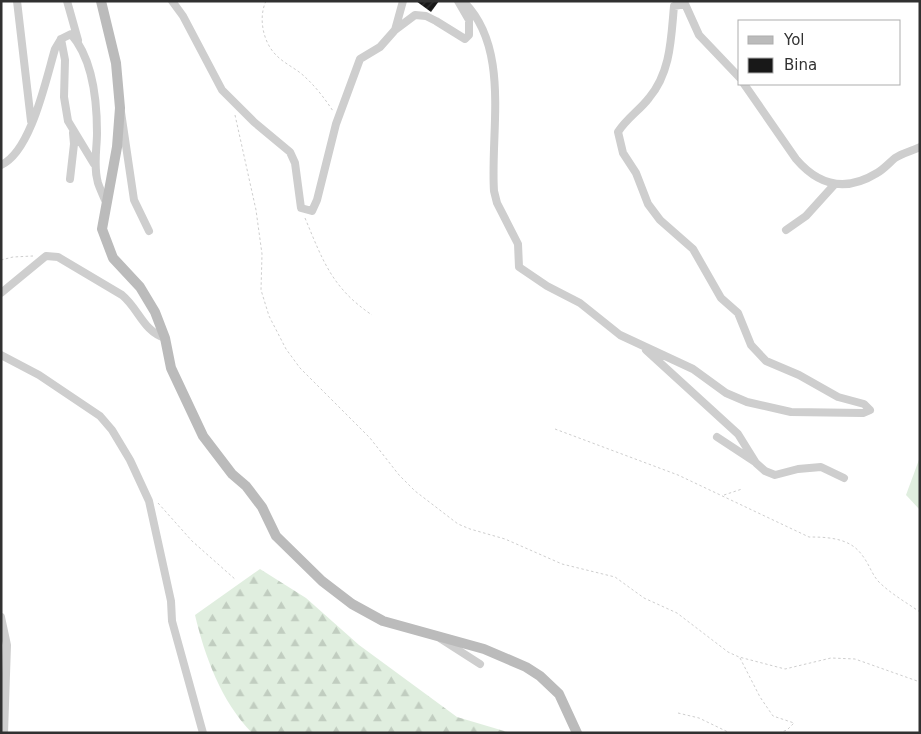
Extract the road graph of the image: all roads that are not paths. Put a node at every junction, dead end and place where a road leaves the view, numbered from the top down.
1 (17, 1) edge
2 (68, 1) edge
3 (101, 1) edge
4 (172, 1) edge
5 (403, 1) edge
6 (458, 1) edge
7 (463, 1) edge
8 (395, 30) junction
9 (61, 39) junction
10 (78, 42) junction
11 (738, 76) edge
12 (745, 85) edge
13 (120, 108) junction
14 (31, 123) junction
15 (72, 131) junction
16 (920, 147) edge
17 (1, 165) edge
18 (96, 171) junction
19 (70, 179) dead end
20 (834, 185) junction
21 (105, 200) junction
22 (786, 230) dead end
23 (149, 231) dead end
24 (1, 293) edge
25 (165, 338) junction
26 (640, 345) junction
27 (1, 354) edge
28 (717, 437) dead end
29 (756, 463) junction
30 (844, 478) dead end
31 (1, 616) edge
32 (437, 636) junction
33 (480, 664) dead end
34 (4, 733) edge
35 (203, 733) edge
36 (577, 733) edge

1 - 14 street
2 - 10 street
3 - 13 street
4 - 8 street
5 - 8 street
6 - 8 street
7 - 26 street
9 - 10 street
9 - 14 street
9 - 15 street
10 - 18 street
11 - 26 street
12 - 20 street
13 - 21 street
13 - 23 street
14 - 17 street
15 - 18 street
15 - 19 street
16 - 20 street
18 - 21 street
20 - 22 street
21 - 25 street
24 - 25 street
25 - 32 street
26 - 29 street
27 - 35 street
28 - 29 street
29 - 30 street
31 - 34 street
32 - 33 street
32 - 36 street

